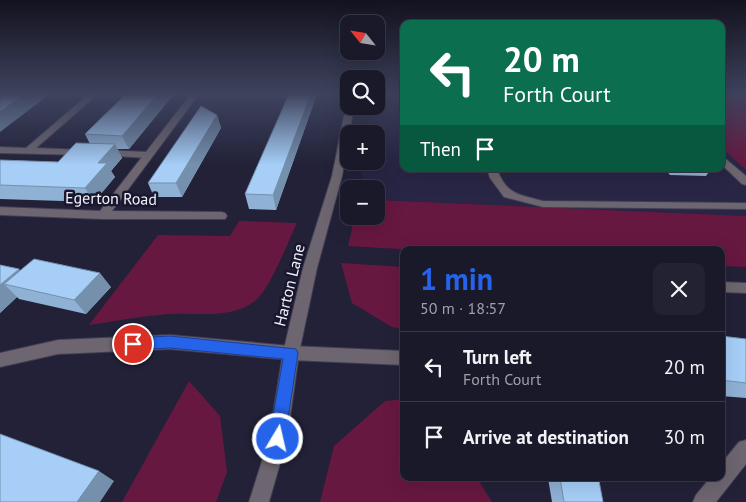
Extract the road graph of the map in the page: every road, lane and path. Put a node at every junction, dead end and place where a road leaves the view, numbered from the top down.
1 (67, 117) edge
2 (176, 117) edge
3 (348, 117) edge
4 (0, 150) edge
5 (28, 151) junction
6 (148, 155) junction
7 (725, 162) edge
8 (493, 172) edge
9 (746, 182) edge
10 (746, 206) edge
11 (0, 211) edge
12 (103, 215) junction
13 (221, 216) dead end
14 (725, 287) edge
15 (746, 288) edge
16 (291, 353) junction
17 (400, 358) edge
18 (0, 360) edge
19 (746, 449) edge
20 (725, 475) edge
21 (720, 481) edge
22 (259, 502) edge
23 (703, 502) edge

1 - 5 street
2 - 6 street
3 - 16 street, Harton Lane
4 - 5 street
5 - 6 street
6 - 12 street
7 - 9 street
8 - 10 street
11 - 12 street, Egerton Road
12 - 13 street, Egerton Road
14 - 15 street
16 - 17 street
16 - 18 street
16 - 22 street, Harton Lane
19 - 20 street
21 - 23 street

